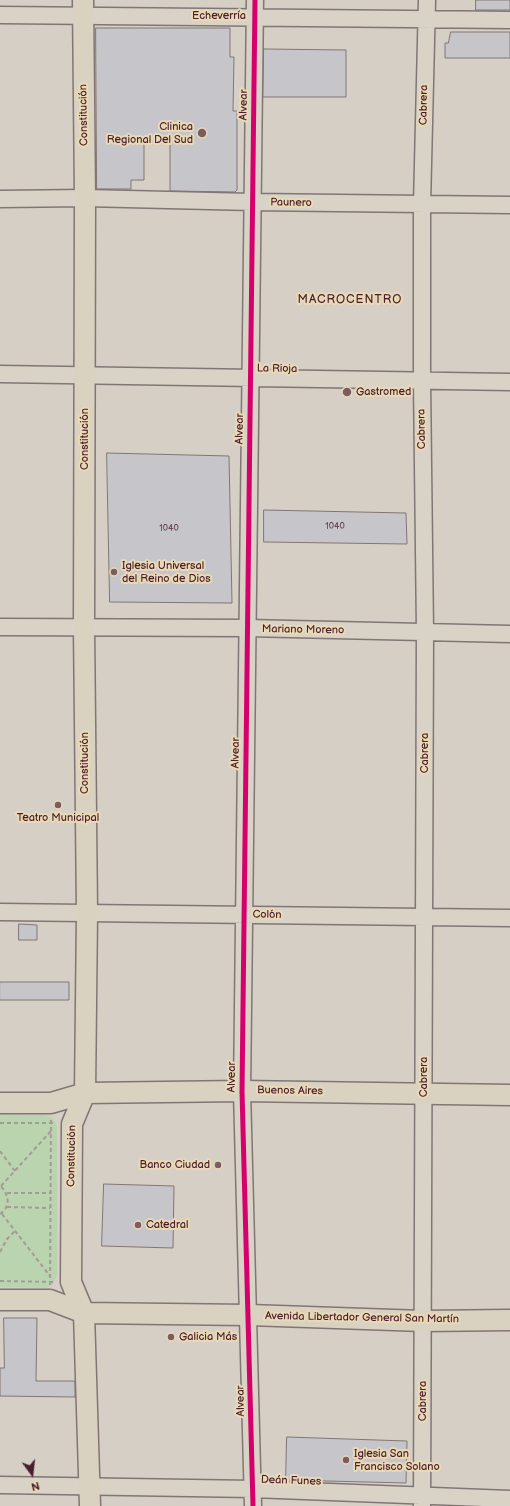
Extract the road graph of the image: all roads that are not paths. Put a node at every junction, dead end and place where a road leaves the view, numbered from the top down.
1 (255, 0) edge
2 (426, 0) edge
3 (83, 7) edge
4 (0, 15) edge
5 (255, 16) junction
6 (426, 19) junction
7 (510, 20) edge
8 (85, 198) junction
9 (0, 199) edge
10 (252, 202) junction
11 (422, 205) junction
12 (510, 205) edge
13 (0, 374) edge
14 (85, 376) junction
15 (250, 379) junction
16 (422, 381) junction
17 (510, 382) edge
18 (0, 626) edge
19 (84, 627) junction
20 (247, 628) junction
21 (425, 632) junction
22 (510, 634) edge
23 (0, 912) edge
24 (87, 913) junction
25 (244, 914) junction
26 (424, 917) junction
27 (510, 918) edge
28 (242, 1091) junction
29 (85, 1093) junction
30 (424, 1094) junction
31 (510, 1095) edge
32 (0, 1103) edge
33 (0, 1300) edge
34 (84, 1313) junction
35 (249, 1315) junction
36 (510, 1320) edge
37 (423, 1321) junction
38 (0, 1485) edge
39 (90, 1486) junction
40 (252, 1489) junction
41 (510, 1499) edge
42 (422, 1501) edge
43 (90, 1506) edge
44 (253, 1506) edge

1 - 5 street, Alvear
2 - 6 street, Cabrera
3 - 4 street, Echeverría
3 - 5 street, Echeverría
3 - 8 main road, Constitución
5 - 6 street, Echeverría
5 - 10 street, Alvear
6 - 7 street, Echeverría
6 - 11 street, Cabrera
8 - 9 street, Paunero
8 - 10 street, Paunero
8 - 14 main road, Constitución
10 - 11 street, Paunero
10 - 15 street, Alvear
11 - 12 street, Paunero
11 - 16 street, Cabrera
13 - 14 street, La Rioja
14 - 15 street, La Rioja
14 - 19 main road, Constitución
15 - 16 street, La Rioja
15 - 20 street, Alvear
16 - 17 street, La Rioja
16 - 21 street, Cabrera
18 - 19 street, Mariano Moreno
19 - 20 street, Mariano Moreno
19 - 24 main road, Constitución
20 - 21 street, Mariano Moreno
20 - 25 street, Alvear
21 - 22 street, Mariano Moreno
21 - 26 street, Cabrera
23 - 24 street, Colón
24 - 25 street, Colón
24 - 29 main road, Constitución
25 - 26 street, Colón
25 - 28 street, Alvear
26 - 27 street, Colón
26 - 30 street, Cabrera
28 - 29 main road, Buenos Aires
28 - 30 main road, Buenos Aires
28 - 35 street, Alvear
29 - 32 main road, Buenos Aires
29 - 34 main road, Constitución
30 - 31 main road, Buenos Aires
30 - 37 street, Cabrera
33 - 34 main road, Avenida Libertador General San Martín
34 - 35 main road, Avenida Libertador General San Martín
34 - 39 main road, Constitución
35 - 37 main road, Avenida Libertador General San Martín
35 - 40 street, Alvear
36 - 37 main road, Avenida Libertador General San Martín
37 - 42 street, Cabrera
38 - 39 street, Deán Funes
39 - 40 street, Deán Funes
39 - 43 main road, Constitución
40 - 42 street, Deán Funes
40 - 44 street, Alvear
41 - 42 street, Deán Funes

